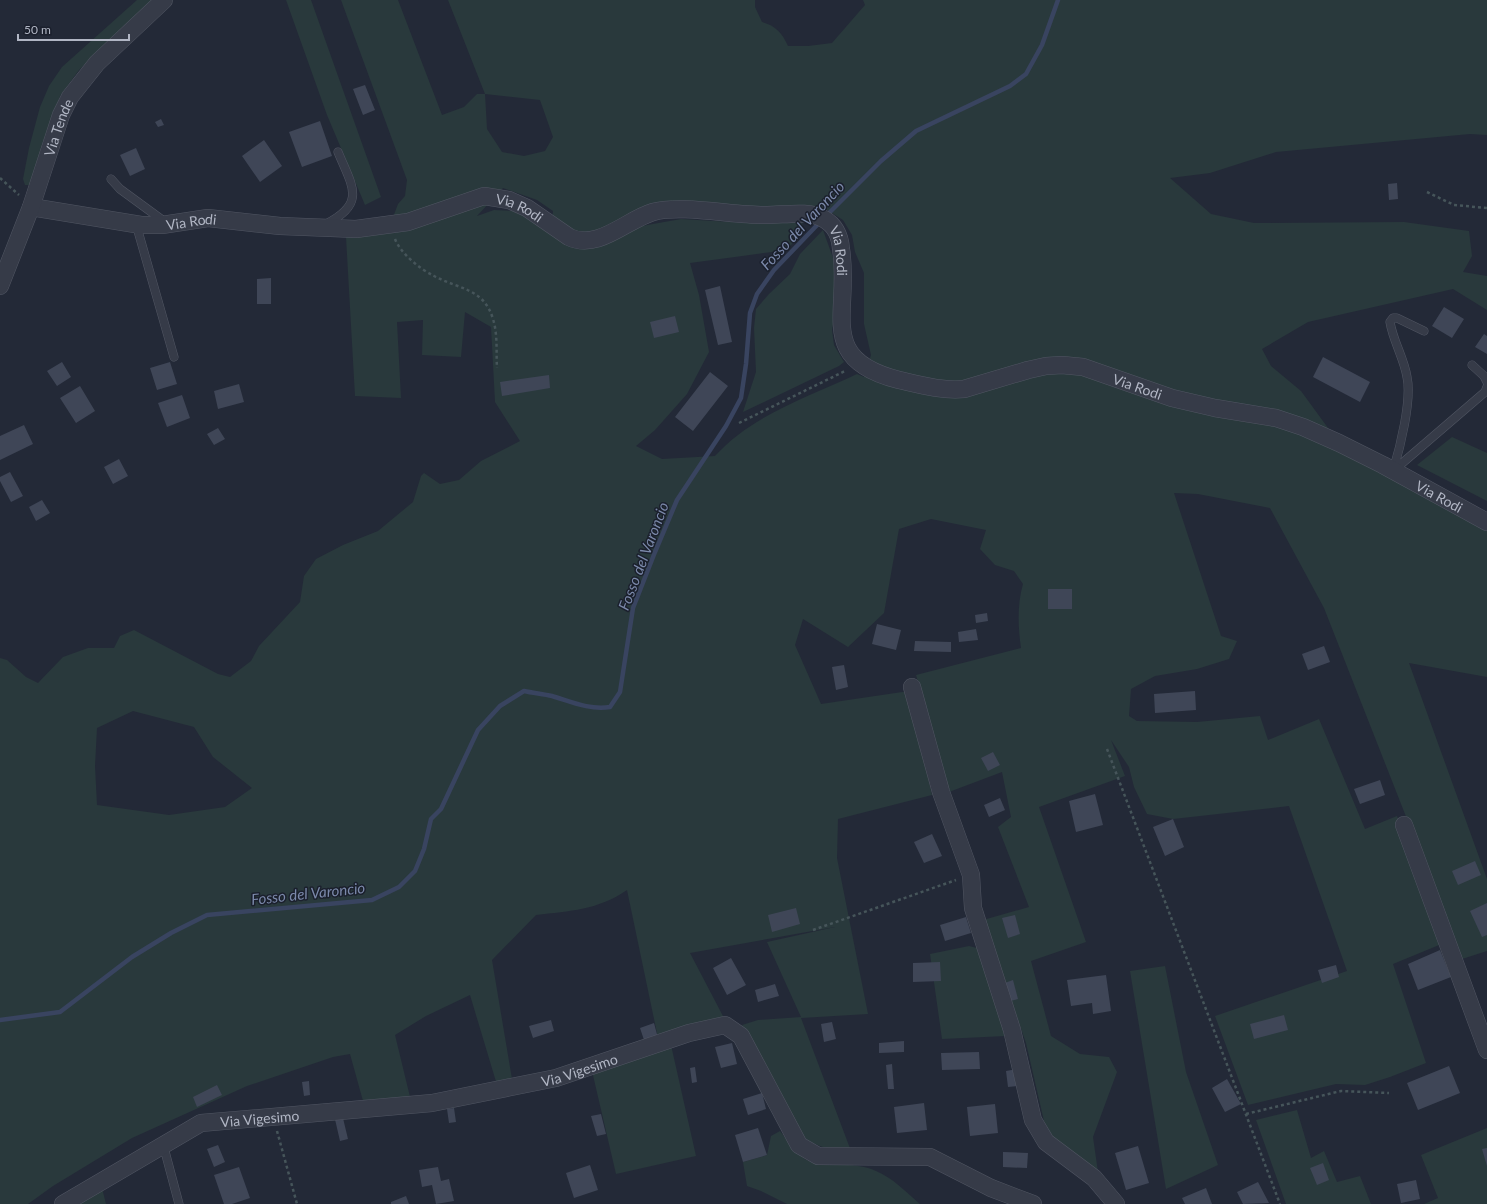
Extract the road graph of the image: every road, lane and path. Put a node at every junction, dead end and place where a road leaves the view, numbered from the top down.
1 (164, 0) edge
2 (338, 152) dead end
3 (0, 178) edge
4 (111, 179) dead end
5 (1427, 192) dead end
6 (31, 207) junction
7 (1487, 208) edge
8 (136, 224) junction
9 (168, 224) junction
10 (393, 225) junction
11 (316, 228) junction
12 (0, 286) edge
13 (1424, 331) dead end
14 (174, 357) dead end
15 (860, 363) junction
16 (1472, 365) dead end
17 (497, 368) dead end
18 (1487, 382) edge
19 (1487, 386) edge
20 (739, 423) dead end
21 (1393, 471) junction
22 (1487, 522) edge
23 (912, 687) dead end
24 (1107, 749) dead end
25 (1404, 825) dead end
26 (971, 875) junction
27 (813, 930) dead end
28 (1487, 1050) edge
29 (1389, 1093) dead end
30 (1246, 1114) junction
31 (273, 1117) junction
32 (163, 1144) junction
33 (63, 1204) edge
34 (179, 1204) edge
35 (297, 1204) edge
36 (1033, 1204) edge
37 (1116, 1204) edge
38 (1280, 1204) edge

1 - 6 street, Via Tende
2 - 11 lane
3 - 6 path
4 - 9 lane
5 - 7 path
6 - 8 street, Via Rodi
6 - 12 street, Via Tende
8 - 9 street, Via Rodi
8 - 14 lane
9 - 11 street, Via Rodi
10 - 11 street, Via Rodi
10 - 15 street, Via Rodi
10 - 17 path
13 - 21 lane
15 - 20 path
15 - 21 street, Via Rodi
16 - 18 lane
19 - 21 lane
21 - 22 street, Via Rodi
23 - 26 street
24 - 30 path
25 - 28 street
26 - 27 path
26 - 37 street
29 - 30 path
30 - 38 path
31 - 32 street, Via Vigesimo
31 - 35 path
31 - 36 street, Via Vigesimo
32 - 33 street, Via Vigesimo
32 - 34 lane

